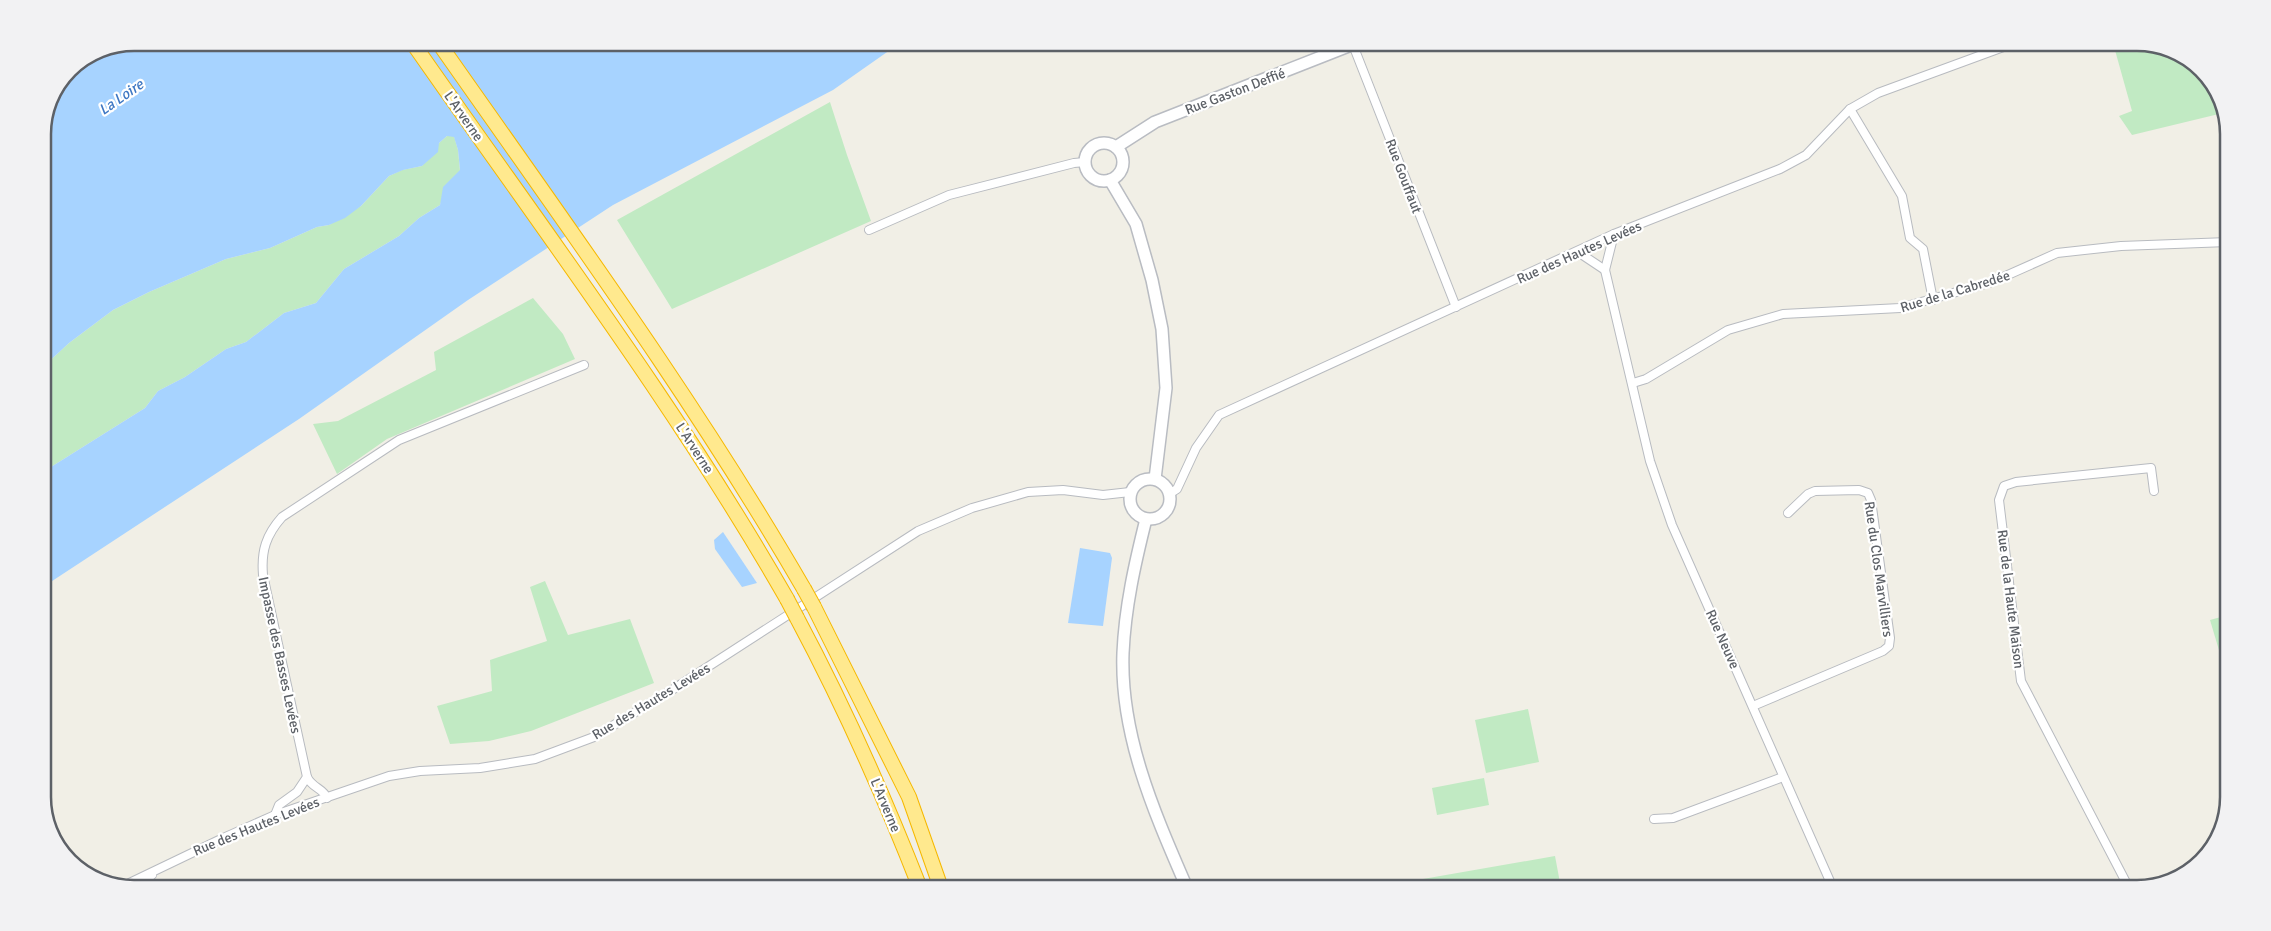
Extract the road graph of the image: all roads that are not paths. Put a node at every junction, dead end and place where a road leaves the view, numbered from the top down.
1 (418, 51) edge
2 (444, 51) edge
3 (1338, 51) edge
4 (1359, 51) edge
5 (1992, 51) edge
6 (1850, 109) junction
7 (1116, 147) junction
8 (1085, 162) junction
9 (1110, 180) junction
10 (869, 230) dead end
11 (1614, 234) junction
12 (2220, 242) edge
13 (1578, 252) junction
14 (1605, 270) junction
15 (1933, 300) junction
16 (1456, 308) junction
17 (584, 365) dead end
18 (1633, 383) junction
19 (1155, 479) junction
20 (2154, 491) dead end
21 (1130, 492) junction
22 (1169, 494) junction
23 (1788, 513) dead end
24 (1146, 519) junction
25 (1753, 706) junction
26 (307, 777) junction
27 (1783, 777) junction
28 (327, 798) junction
29 (275, 815) junction
30 (1654, 819) dead end
31 (154, 870) junction
32 (135, 880) edge
33 (146, 880) edge
34 (917, 880) edge
35 (938, 880) edge
36 (1184, 880) edge
37 (1829, 880) edge
38 (2125, 880) edge

1 - 34 highway, L'Arverne, bridge
2 - 35 highway, L'Arverne, bridge
3 - 7 main road, Rue Gaston Deffié
4 - 16 street, Rue Gouffaut
5 - 6 street, Rue des Hautes Levées
6 - 11 street, Rue des Hautes Levées
6 - 15 street
7 - 8 main road
7 - 9 main road
8 - 9 main road
8 - 10 street
9 - 19 main road
11 - 13 street, Rue des Hautes Levées
11 - 14 street
12 - 15 street, Rue de la Cabredée
13 - 14 street
13 - 16 street, Rue des Hautes Levées
14 - 18 street, Rue Neuve
15 - 18 street, Rue de la Cabredée
16 - 22 street, Rue des Hautes Levées
17 - 26 street, Impasse des Basses Levées
18 - 25 street, Rue Neuve
19 - 21 main road
19 - 22 main road
20 - 38 street, Rue de la Haute Maison
21 - 24 main road
21 - 28 street, Rue des Hautes Levées
22 - 24 main road
23 - 25 street, Rue du Clos Marvilliers
24 - 36 main road
25 - 27 street, Rue Neuve
26 - 28 street
26 - 29 street
27 - 30 street
27 - 37 street, Rue Neuve
28 - 29 street, Rue des Hautes Levées
29 - 31 street, Rue des Hautes Levées
31 - 32 street, Rue des Hautes Levées
31 - 33 street

